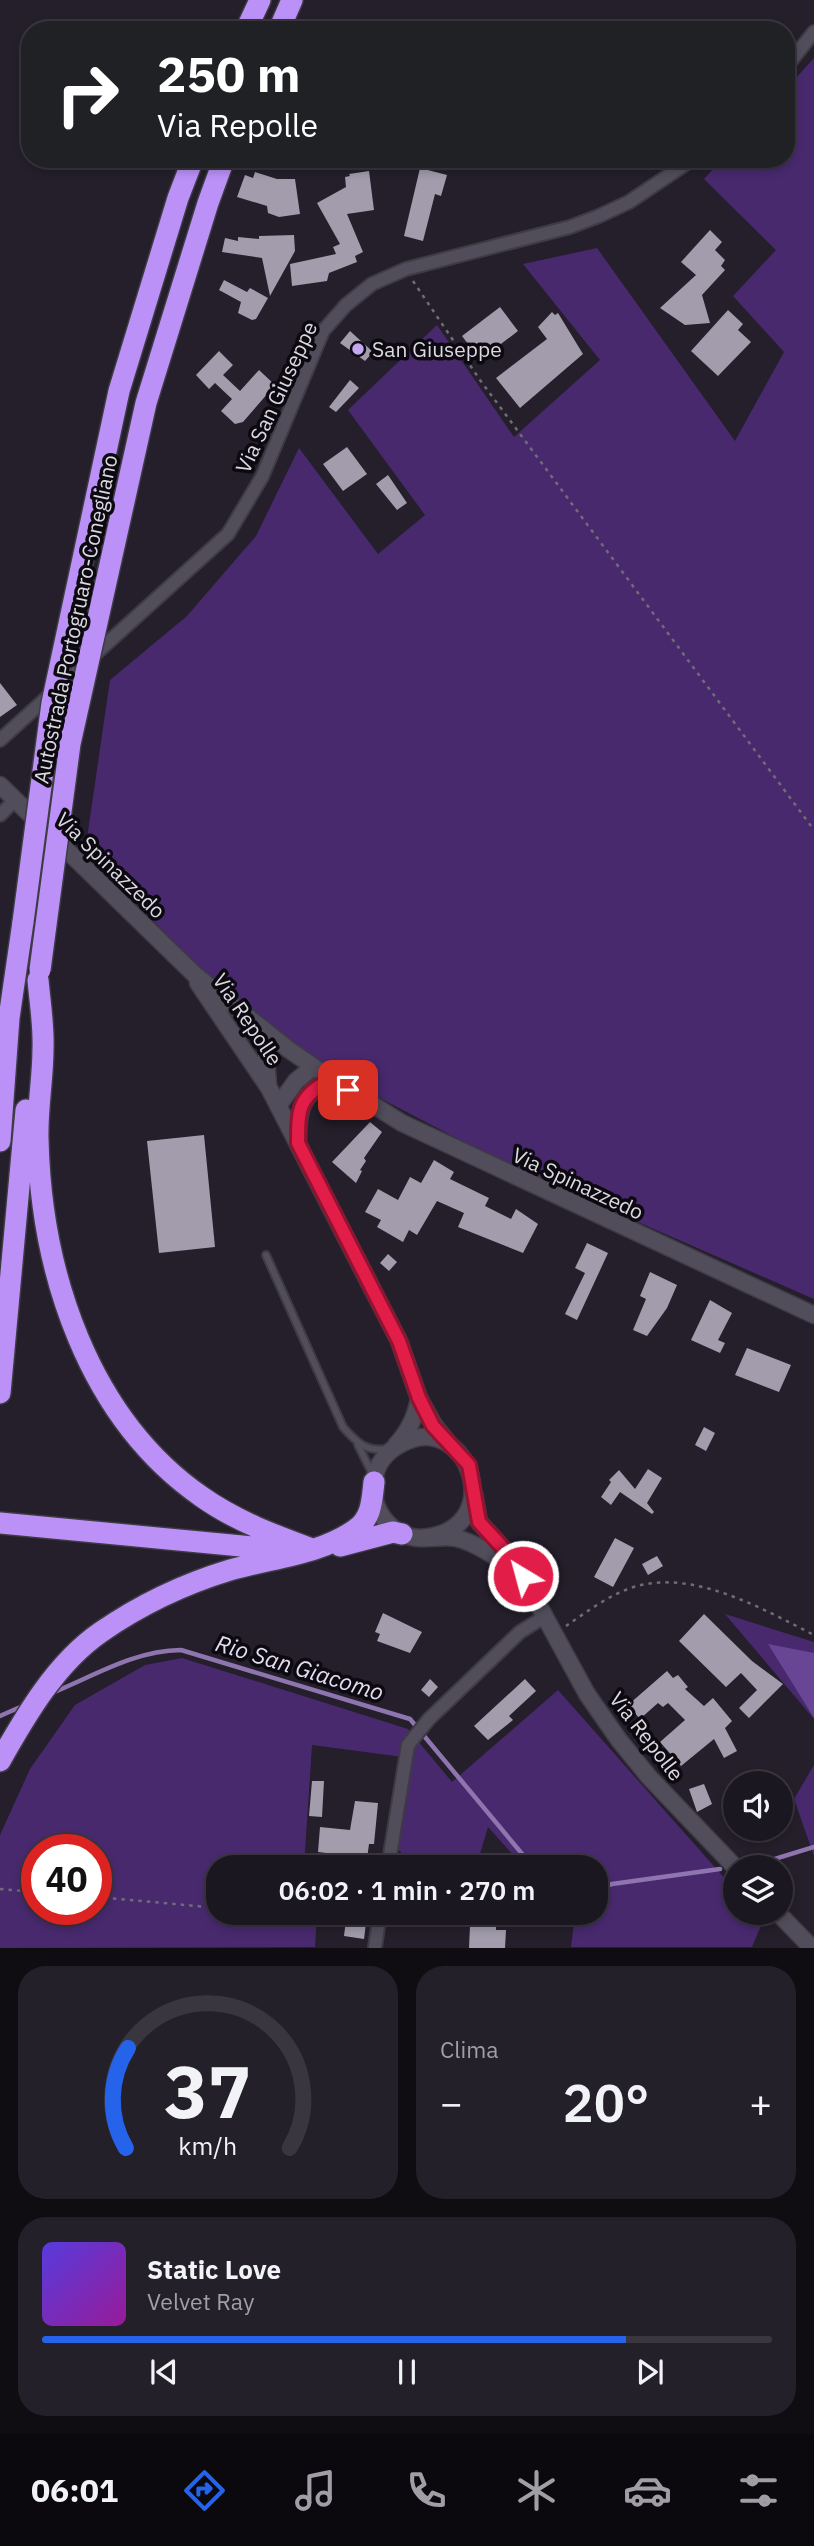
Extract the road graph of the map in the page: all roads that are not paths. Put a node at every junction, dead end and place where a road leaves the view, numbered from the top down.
1 (260, 0) edge
2 (292, 0) edge
3 (250, 21) edge
4 (283, 21) edge
5 (814, 32) edge
6 (795, 56) edge
7 (190, 168) edge
8 (221, 168) edge
9 (680, 168) edge
10 (0, 740) edge
11 (0, 785) edge
12 (15, 800) junction
13 (0, 815) edge
14 (17, 919) junction
15 (194, 974) junction
16 (39, 975) junction
17 (0, 994) edge
18 (264, 1031) junction
19 (313, 1067) junction
20 (331, 1079) junction
21 (269, 1088) junction
22 (278, 1106) junction
23 (0, 1141) edge
24 (298, 1143) junction
25 (266, 1255) dead end
26 (814, 1315) edge
27 (0, 1393) edge
28 (419, 1398) junction
29 (358, 1444) junction
30 (449, 1444) junction
31 (393, 1448) junction
32 (374, 1482) junction
33 (474, 1494) junction
34 (0, 1523) edge
35 (410, 1536) junction
36 (312, 1549) junction
37 (523, 1576) junction
38 (544, 1618) junction
39 (0, 1761) edge
40 (390, 1855) edge
41 (724, 1855) edge
42 (378, 1925) edge
43 (790, 1925) edge
44 (375, 1947) edge
45 (812, 1948) edge

1 - 3 highway
2 - 4 highway
5 - 6 street
7 - 14 highway, Autostrada Portogruaro-Conegliano, bridge
8 - 16 highway, Autostrada Portogruaro-Conegliano, bridge
9 - 10 street, Via San Giuseppe
11 - 12 street, Via Spinazzedo
12 - 13 street
12 - 15 street, Via Spinazzedo
14 - 17 highway
14 - 23 highway
15 - 18 street, Via Spinazzedo
15 - 21 street, Via Repolle
16 - 27 highway, Autostrada Portogruaro-Conegliano
16 - 36 highway
18 - 19 street, Via Spinazzedo
18 - 21 street, Via Repolle
19 - 20 street, Via Spinazzedo
19 - 22 street, Via Repolle
20 - 24 street
20 - 26 street, Via Spinazzedo
21 - 22 street, Via Repolle
22 - 24 street, Via Repolle
24 - 28 street, Via Repolle
25 - 29 lane
28 - 30 street, Via Repolle
28 - 31 street
29 - 31 lane
29 - 32 lane
30 - 31 street
30 - 33 street, Via Repolle
31 - 32 street
32 - 35 street
32 - 36 highway
33 - 35 street
33 - 37 street, Via Repolle
34 - 36 highway
35 - 36 highway
35 - 37 street, Via Repolle
36 - 39 highway
37 - 38 street, Via Repolle
38 - 40 street
38 - 41 street, Via Repolle
42 - 44 street
43 - 45 street

